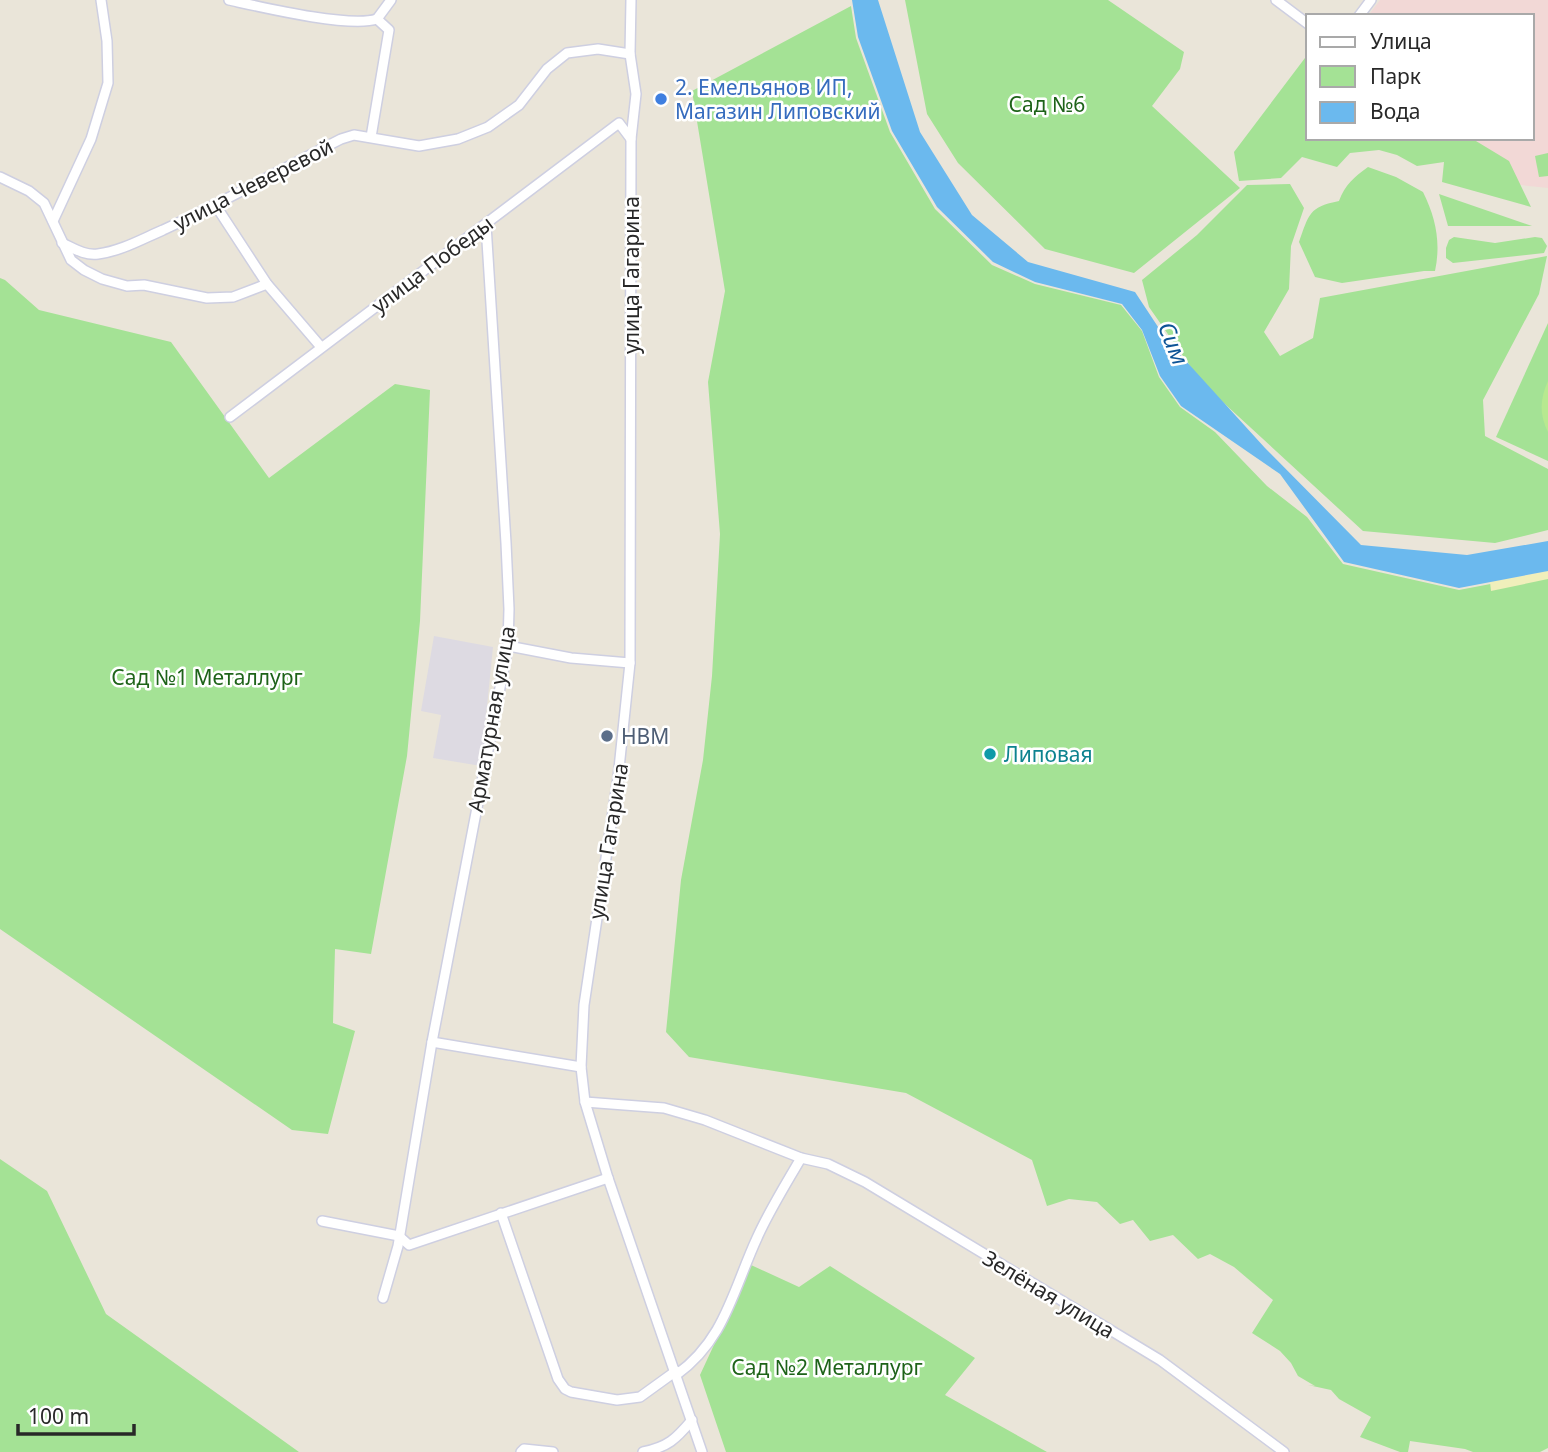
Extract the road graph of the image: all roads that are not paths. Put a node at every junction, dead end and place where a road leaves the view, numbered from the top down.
1 (101, 0) edge
2 (229, 0) edge
3 (391, 0) edge
4 (631, 0) edge
5 (1276, 0) edge
6 (377, 19) junction
7 (1306, 22) edge
8 (630, 54) junction
9 (371, 137) junction
10 (631, 139) junction
11 (0, 177) edge
12 (216, 206) junction
13 (52, 221) junction
14 (486, 225) junction
15 (62, 243) junction
16 (267, 284) junction
17 (321, 347) junction
18 (230, 417) dead end
19 (508, 646) junction
20 (630, 663) junction
21 (432, 1042) junction
22 (581, 1067) junction
23 (585, 1102) junction
24 (801, 1158) junction
25 (608, 1178) junction
26 (501, 1213) junction
27 (322, 1221) dead end
28 (399, 1236) junction
29 (383, 1298) dead end
30 (676, 1373) junction
31 (692, 1420) junction
32 (521, 1452) edge
33 (554, 1452) edge
34 (643, 1452) edge
35 (702, 1452) edge
36 (1284, 1452) edge

1 - 13 street
2 - 6 street
3 - 6 street
4 - 8 street, улица Гагарина
5 - 7 street
6 - 9 street
8 - 9 street, улица Чеверевой
8 - 10 street, улица Гагарина
9 - 12 street, улица Чеверевой
10 - 14 street, улица Победы
10 - 20 street, улица Гагарина
11 - 13 street
12 - 15 street, улица Чеверевой
12 - 16 street
13 - 15 street
14 - 17 street, улица Победы
14 - 19 street, Арматурная улица
15 - 16 street
16 - 17 street
17 - 18 street, улица Победы
19 - 20 street
19 - 21 street, Арматурная улица
20 - 22 street, улица Гагарина
21 - 22 street
21 - 28 street, Арматурная улица
22 - 23 street, улица Гагарина
23 - 24 street, Зелёная улица
23 - 25 street, улица Гагарина
24 - 30 street
24 - 36 street, Зелёная улица
25 - 26 street
25 - 30 street, улица Гагарина
26 - 28 street
26 - 30 street
27 - 28 street
28 - 29 street, Арматурная улица
30 - 31 street, улица Гагарина
31 - 34 street
31 - 35 street, улица Гагарина
32 - 33 street

